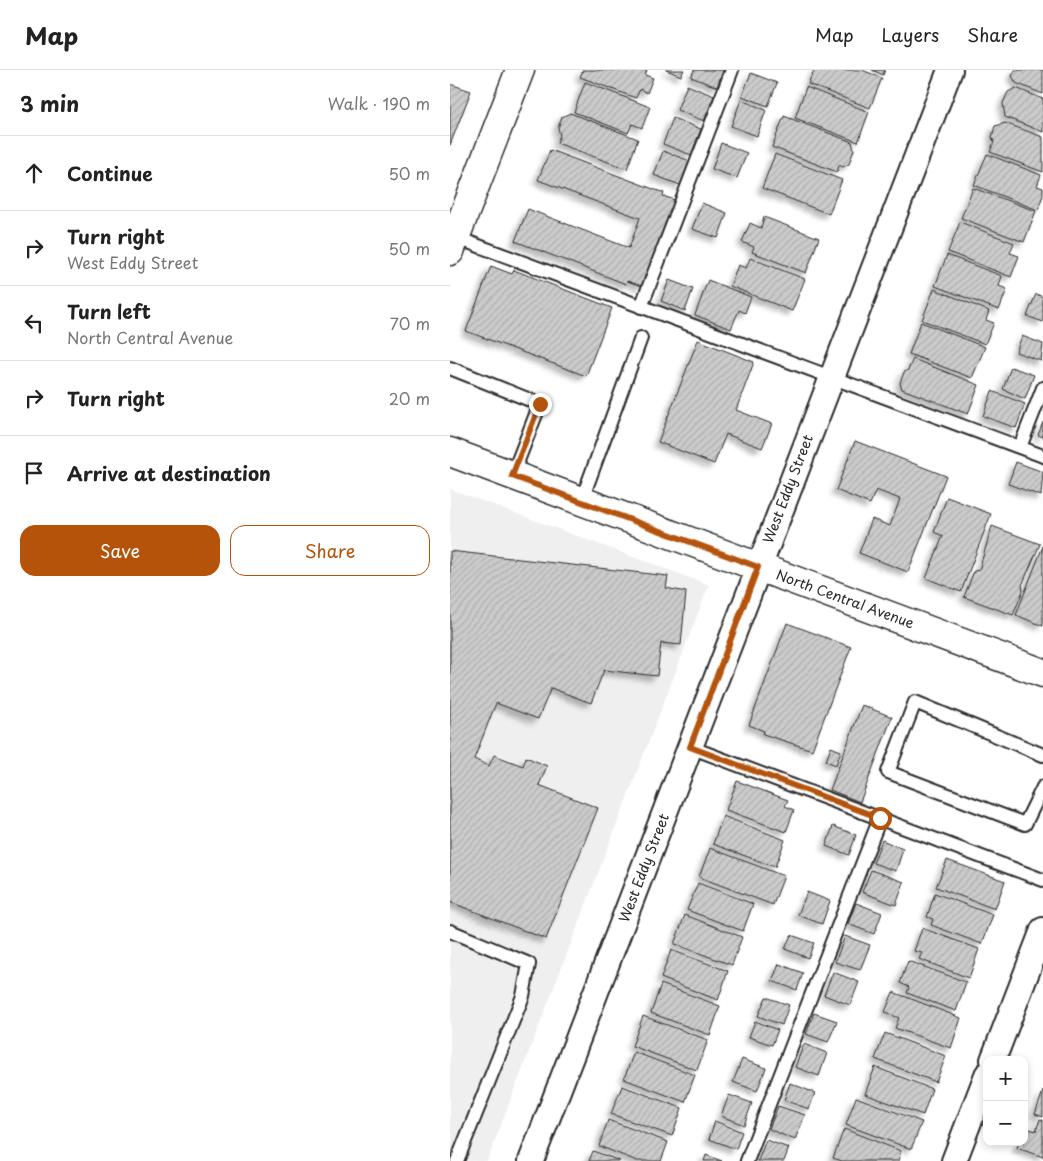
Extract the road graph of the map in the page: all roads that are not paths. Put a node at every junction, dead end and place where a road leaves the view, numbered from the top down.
1 (520, 70) edge
2 (732, 70) edge
3 (950, 70) edge
4 (452, 241) edge
5 (641, 307) junction
6 (641, 338) dead end
7 (450, 368) edge
8 (831, 377) junction
9 (1043, 388) edge
10 (1020, 447) junction
11 (450, 452) edge
12 (1043, 456) edge
13 (512, 476) junction
14 (581, 502) junction
15 (758, 567) junction
16 (1043, 673) edge
17 (690, 747) junction
18 (1043, 755) edge
19 (1043, 787) edge
20 (880, 818) junction
21 (1043, 880) edge
22 (1043, 930) edge
23 (450, 931) edge
24 (995, 1056) edge
25 (983, 1086) edge
26 (457, 1161) edge
27 (531, 1161) edge
28 (748, 1161) edge
29 (954, 1161) edge

1 - 4 main road
2 - 5 lane
3 - 8 street, West Eddy Street
4 - 5 lane
5 - 8 lane
6 - 14 lane
7 - 13 lane
8 - 10 lane
8 - 15 street, West Eddy Street
9 - 10 lane
10 - 12 lane
11 - 13 main road, North Central Avenue
13 - 14 main road, North Central Avenue
14 - 15 main road, North Central Avenue
15 - 16 main road, North Central Avenue
15 - 17 street, West Eddy Street
17 - 20 lane
17 - 27 street, West Eddy Street
18 - 19 lane
20 - 21 lane
20 - 28 lane
22 - 24 street
23 - 26 lane
25 - 29 street

